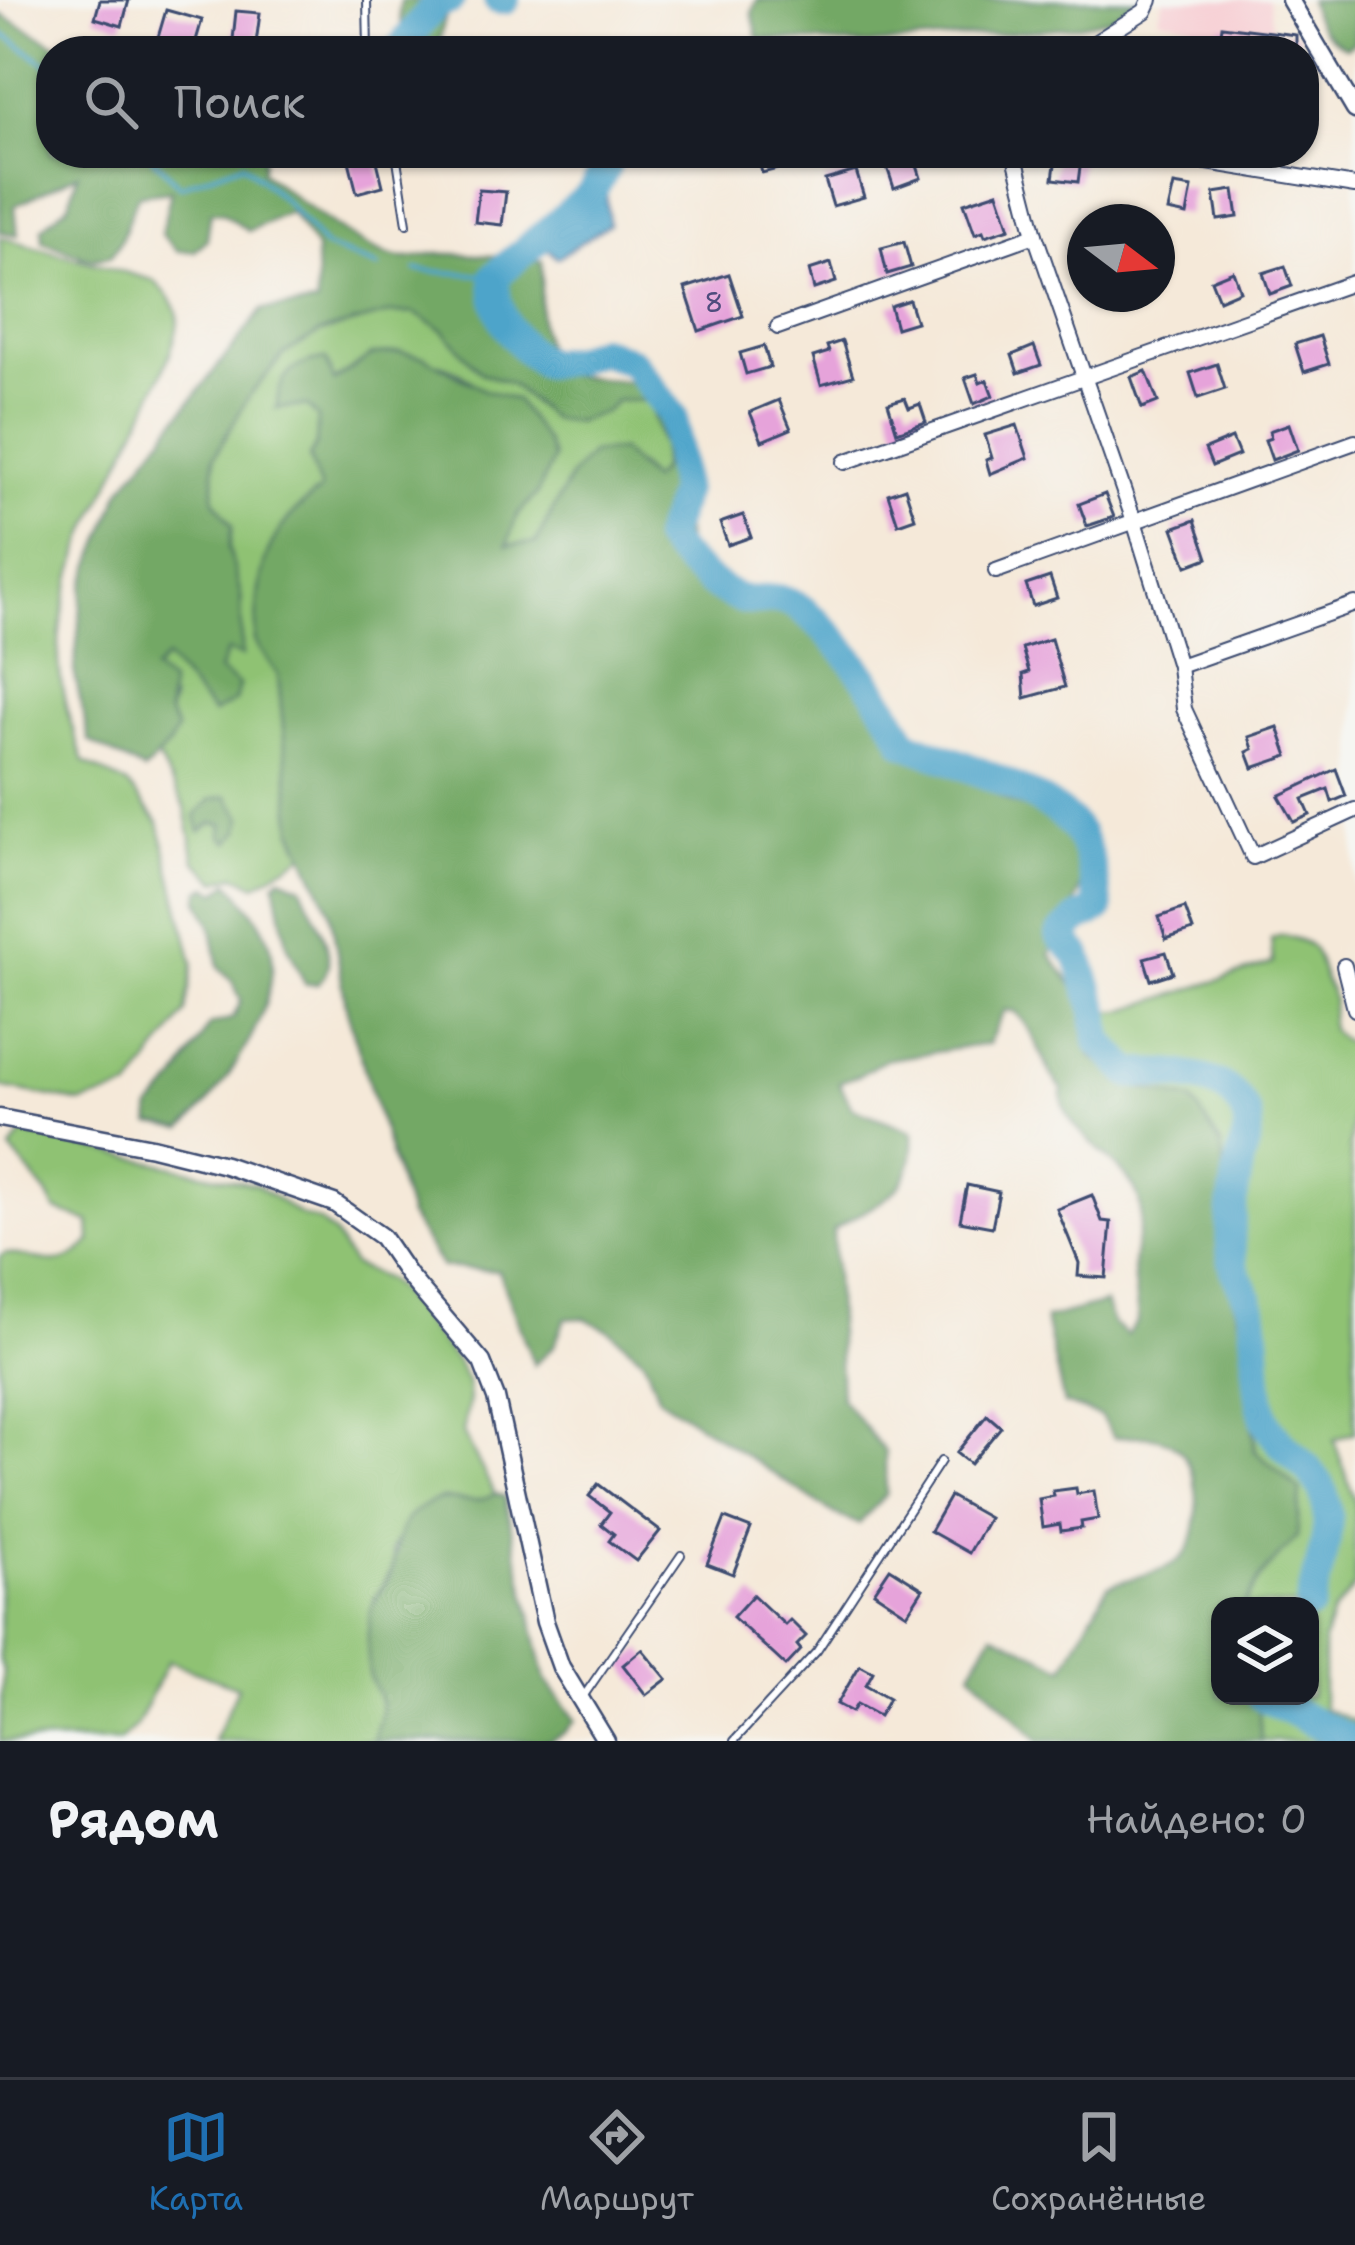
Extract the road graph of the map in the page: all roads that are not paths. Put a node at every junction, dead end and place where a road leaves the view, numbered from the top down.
1 (367, 0) edge
2 (1150, 0) edge
3 (1290, 0) edge
4 (368, 36) edge
5 (1105, 36) edge
6 (1311, 36) edge
7 (1319, 49) edge
8 (1355, 110) edge
9 (398, 168) edge
10 (1018, 168) edge
11 (1244, 168) edge
12 (1355, 186) edge
13 (406, 224) dead end
14 (1035, 235) junction
15 (1355, 282) edge
16 (778, 327) dead end
17 (1082, 378) junction
18 (1355, 442) edge
19 (845, 462) dead end
20 (1134, 521) junction
21 (996, 571) dead end
22 (1355, 604) edge
23 (1179, 666) junction
24 (1355, 810) edge
25 (1344, 966) dead end
26 (1355, 1009) edge
27 (0, 1118) edge
28 (941, 1461) dead end
29 (681, 1555) dead end
30 (580, 1700) junction
31 (606, 1741) edge
32 (734, 1741) edge

1 - 4 lane
2 - 5 street
3 - 6 street
7 - 8 street
9 - 13 lane
10 - 14 street
11 - 12 street
14 - 16 street
14 - 17 street
15 - 17 street
17 - 19 street
17 - 20 street
18 - 20 street
20 - 21 street
20 - 23 street
22 - 23 street
23 - 24 street
25 - 26 street
27 - 30 street
28 - 32 lane
29 - 30 lane
30 - 31 street

